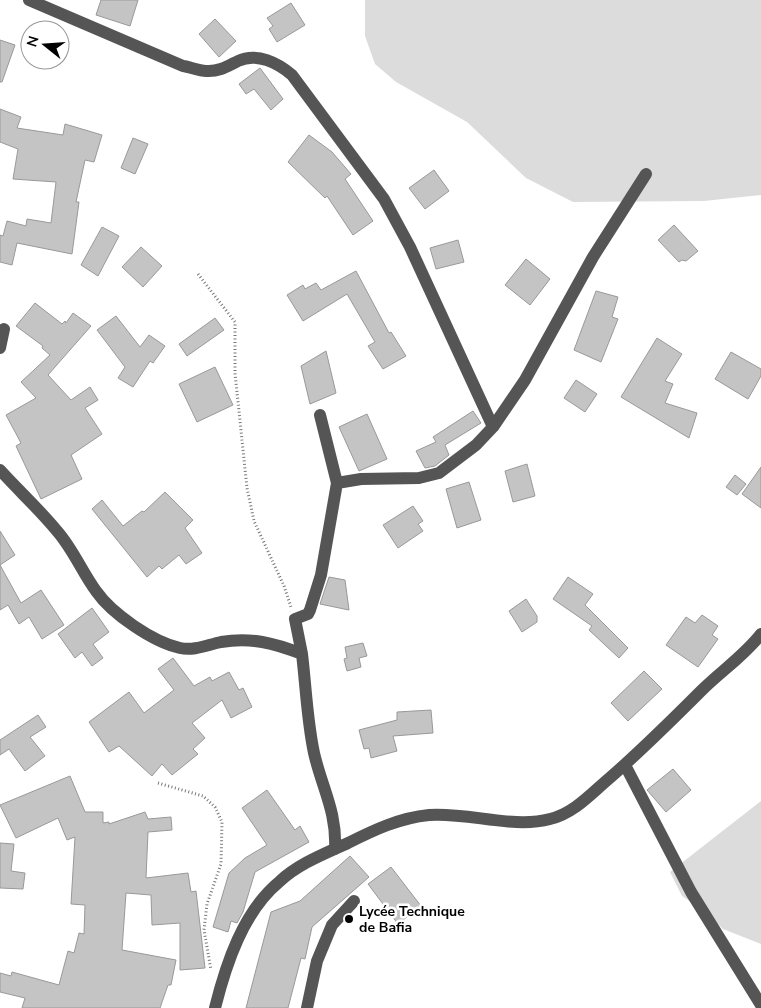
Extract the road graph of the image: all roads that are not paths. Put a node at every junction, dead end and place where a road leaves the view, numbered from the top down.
1 (29, 0) edge
2 (646, 174) dead end
3 (4, 329) dead end
4 (0, 348) edge
5 (320, 415) dead end
6 (493, 427) junction
7 (0, 470) edge
8 (337, 483) junction
9 (761, 634) edge
10 (302, 654) junction
11 (625, 765) junction
12 (335, 849) junction
13 (354, 901) dead end
14 (761, 1005) edge
15 (214, 1008) edge
16 (307, 1008) edge

1 - 6 street
2 - 6 street
3 - 4 street
5 - 8 street
6 - 8 street
7 - 10 street
8 - 10 street
9 - 11 street
10 - 12 street
11 - 12 street
11 - 14 street
12 - 15 street
13 - 16 street

